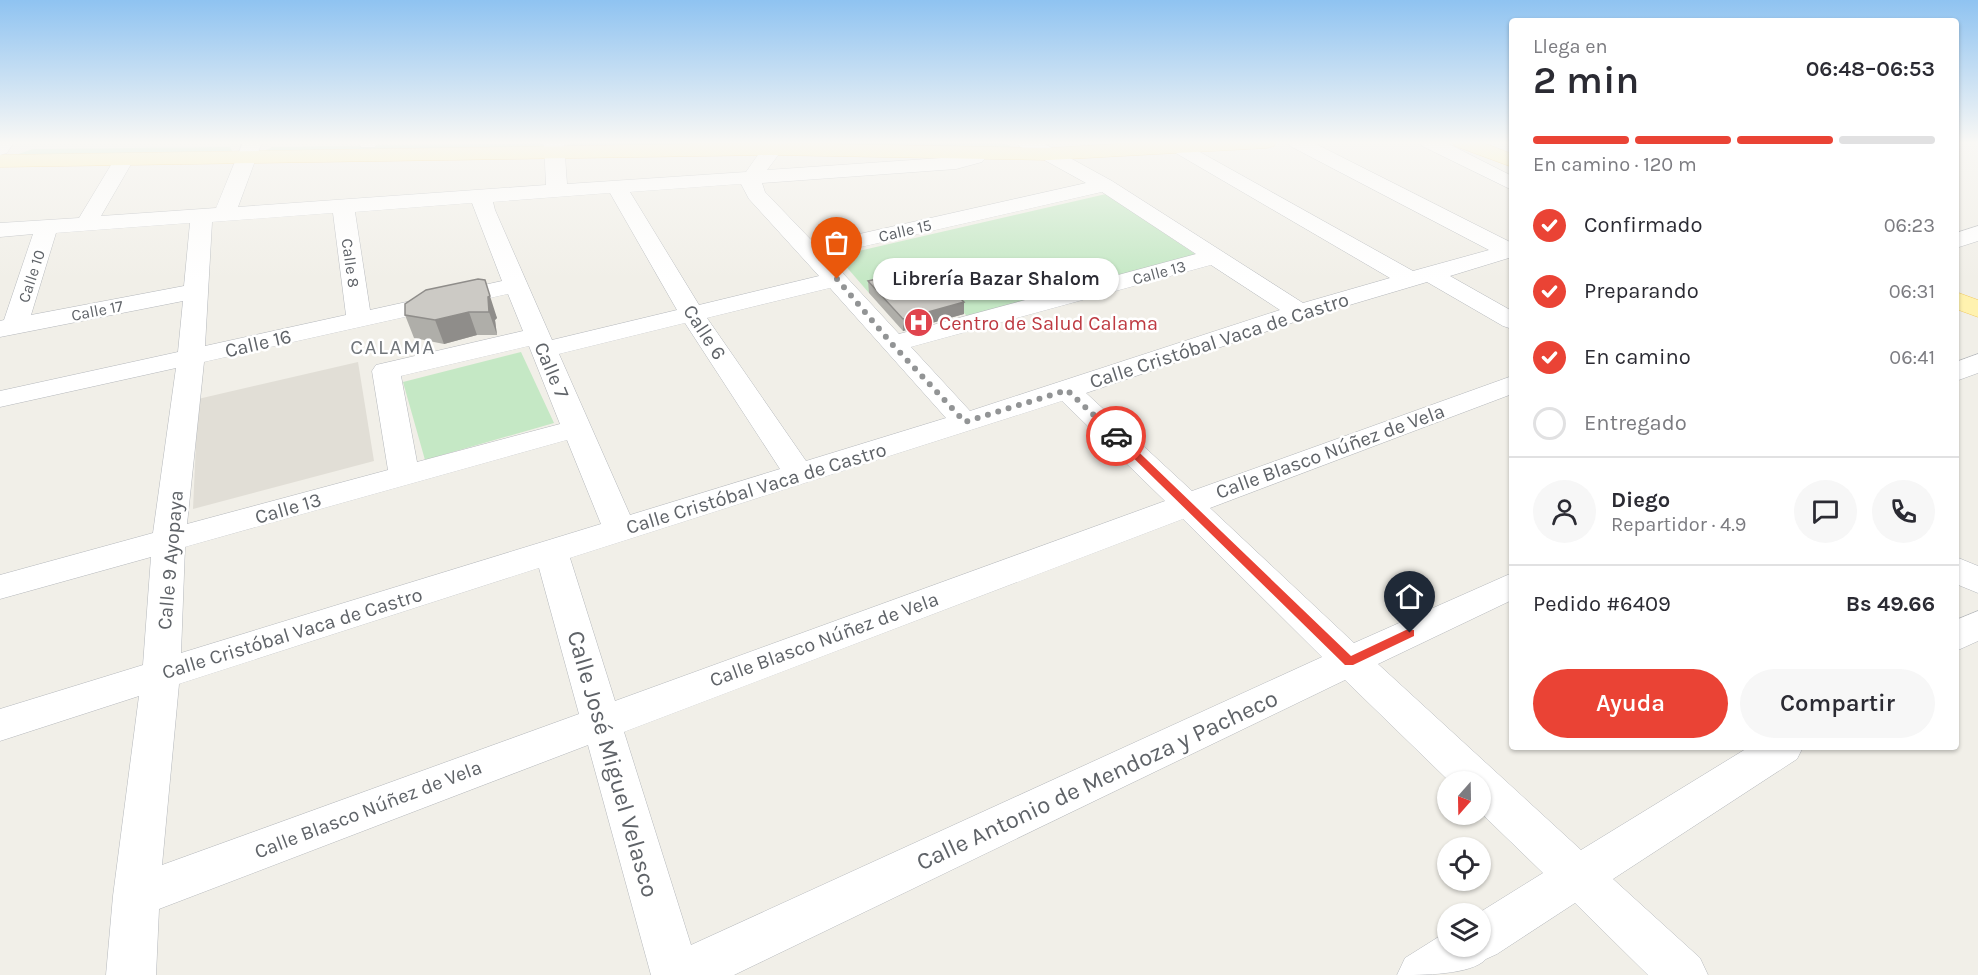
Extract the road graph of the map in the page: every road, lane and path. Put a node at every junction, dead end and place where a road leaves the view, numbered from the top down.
1 (617, 187) edge
2 (107, 188) edge
3 (229, 188) edge
4 (557, 188) edge
5 (610, 188) edge
6 (752, 188) edge
7 (1094, 188) edge
8 (1109, 188) edge
9 (1254, 188) edge
10 (1387, 188) edge
11 (557, 191) junction
12 (483, 203) junction
13 (343, 206) junction
14 (213, 215) junction
15 (86, 224) junction
16 (47, 227) junction
17 (0, 230) edge
18 (1978, 233) edge
19 (1959, 240) edge
20 (1509, 249) edge
21 (1509, 250) edge
22 (811, 252) junction
23 (1217, 256) junction
24 (1419, 277) junction
25 (837, 279) junction
26 (516, 285) junction
27 (1959, 285) edge
28 (195, 291) junction
29 (1978, 293) edge
30 (1959, 301) edge
31 (1978, 309) edge
32 (1300, 312) junction
33 (693, 316) junction
34 (359, 320) junction
35 (1509, 320) edge
36 (7, 328) edge
37 (541, 343) junction
38 (892, 344) junction
39 (191, 358) junction
40 (1978, 362) edge
41 (1959, 372) edge
42 (1509, 385) edge
43 (1067, 390) junction
44 (0, 399) edge
45 (965, 422) junction
46 (577, 428) junction
47 (799, 474) junction
48 (404, 476) junction
49 (1188, 503) junction
50 (620, 530) junction
51 (169, 541) junction
52 (551, 552) junction
53 (1959, 571) edge
54 (1978, 581) edge
55 (1509, 586) edge
56 (0, 587) edge
57 (1978, 624) edge
58 (1959, 636) edge
59 (1349, 662) junction
60 (161, 675) junction
61 (601, 722) junction
62 (0, 725) edge
63 (1778, 750) edge
64 (1466, 771) edge
65 (1491, 794) edge
66 (1580, 876) junction
67 (136, 896) junction
68 (1491, 931) edge
69 (1450, 957) edge
70 (131, 975) edge
71 (676, 975) edge
72 (681, 975) edge
73 (1422, 975) edge
74 (1683, 975) edge

1 - 33 street, Calle 6
2 - 15 street
3 - 14 street, Calle 9 Ayopaya
4 - 11 street
5 - 11 street
6 - 22 street
7 - 22 street, Calle 15
8 - 23 street
9 - 24 street
10 - 20 street
11 - 12 street
12 - 13 street
12 - 26 street, Calle 7
13 - 14 street
13 - 34 street, Calle 8
14 - 15 street
14 - 28 street, Calle 9 Ayopaya
15 - 16 street
16 - 17 street
16 - 36 street, Calle 10
18 - 19 street
21 - 24 street, Calle Cristóbal Vaca de Castro
22 - 25 street
23 - 32 street
23 - 38 street, Calle 13
24 - 32 street, Calle Cristóbal Vaca de Castro
24 - 35 street
25 - 33 street
25 - 38 street
26 - 34 street, Calle 16
26 - 37 street, Calle 7
27 - 29 main road
28 - 36 street, Calle 17
28 - 39 street, Calle 9 Ayopaya
30 - 31 main road
32 - 43 street, Calle Cristóbal Vaca de Castro
33 - 37 street
33 - 47 street, Calle 6
34 - 39 street, Calle 16
37 - 46 street, Calle 7
37 - 48 street
38 - 45 street
39 - 44 street, Calle 16
39 - 51 street, Calle 9 Ayopaya
40 - 41 street
42 - 49 street, Calle Blasco Núñez de Vela
43 - 45 street, Calle Cristóbal Vaca de Castro
43 - 49 street
45 - 47 street, Calle Cristóbal Vaca de Castro
46 - 48 street, Calle 13
46 - 50 street, Calle 7
47 - 50 street, Calle Cristóbal Vaca de Castro
48 - 51 street, Calle 13
49 - 59 street
49 - 61 street, Calle Blasco Núñez de Vela
50 - 52 street, Calle Cristóbal Vaca de Castro
51 - 56 street, Calle 13
51 - 60 street, Calle 9 Ayopaya
52 - 60 street, Calle Cristóbal Vaca de Castro
52 - 61 street, Calle José Miguel Velasco
53 - 54 street
55 - 59 street, Calle Antonio de Mendoza y Pacheco
57 - 58 street
59 - 64 street
59 - 72 street, Calle Antonio de Mendoza y Pacheco
60 - 62 street, Calle Cristóbal Vaca de Castro
60 - 67 street, Calle 9 Ayopaya
61 - 67 street, Calle Blasco Núñez de Vela
61 - 71 street, Calle José Miguel Velasco
63 - 66 street
65 - 66 street
66 - 68 street
66 - 74 street
67 - 70 street, Calle 9 Ayopaya
69 - 73 street

